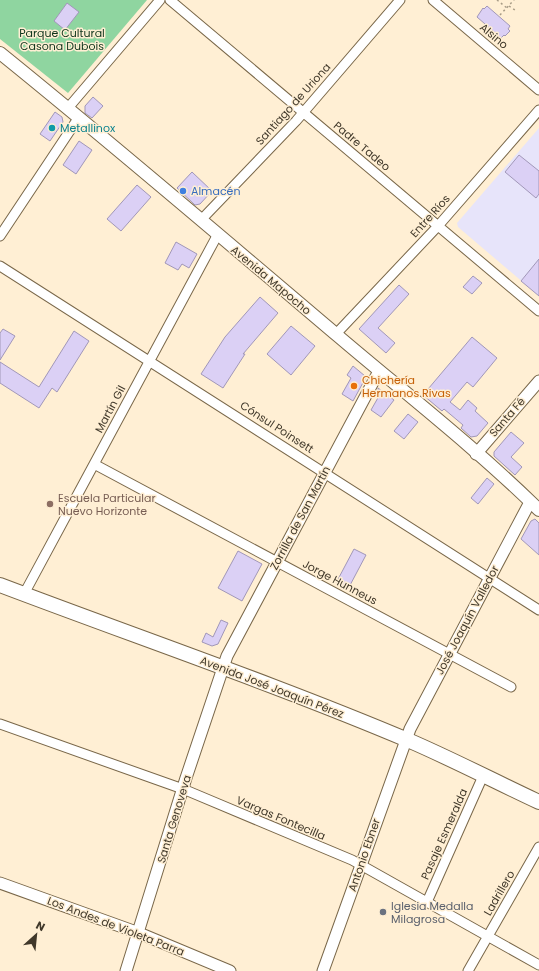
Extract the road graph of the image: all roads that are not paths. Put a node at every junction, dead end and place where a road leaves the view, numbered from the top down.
1 (160, 0) edge
2 (170, 0) edge
3 (400, 0) edge
4 (432, 0) edge
5 (0, 53) edge
6 (539, 90) edge
7 (68, 108) junction
8 (539, 110) edge
9 (304, 113) junction
10 (78, 117) junction
11 (201, 220) junction
12 (438, 226) junction
13 (218, 234) junction
14 (0, 236) edge
15 (0, 266) edge
16 (539, 312) edge
17 (336, 334) junction
18 (150, 360) junction
19 (379, 371) junction
20 (539, 381) edge
21 (476, 454) junction
22 (94, 464) junction
23 (325, 472) junction
24 (535, 506) edge
25 (277, 562) junction
26 (490, 578) junction
27 (0, 585) edge
28 (24, 594) junction
29 (539, 610) edge
30 (449, 655) junction
31 (223, 667) junction
32 (510, 688) dead end
33 (0, 724) edge
34 (406, 739) junction
35 (483, 776) junction
36 (183, 789) junction
37 (539, 802) edge
38 (539, 847) edge
39 (360, 864) junction
40 (0, 883) edge
41 (427, 902) junction
42 (139, 933) junction
43 (488, 936) junction
44 (539, 965) edge
45 (214, 968) edge
46 (126, 971) edge
47 (230, 971) edge
48 (323, 971) edge
49 (468, 971) edge

1 - 7 street
2 - 9 street, Padre Tadeo
3 - 9 street, Santiago de Uriona
4 - 6 street, Alsino
5 - 7 main road, Avenida Mapocho
7 - 10 main road, Avenida Mapocho
8 - 12 street, Entre Ríos
9 - 11 street, Santiago de Uriona
9 - 12 street, Padre Tadeo
10 - 11 main road, Avenida Mapocho
10 - 14 street
11 - 13 main road, Avenida Mapocho
12 - 16 street, Padre Tadeo
12 - 17 street, Entre Ríos
13 - 17 main road, Avenida Mapocho
13 - 18 street, Martín Gil
15 - 18 street, Cónsul Poinsett
17 - 19 main road, Avenida Mapocho
18 - 22 street, Martín Gil
18 - 23 street, Cónsul Poinsett
19 - 21 main road, Avenida Mapocho
19 - 23 street, Zorrilla de San Martín
20 - 21 street, Santa Fé
21 - 24 main road, Avenida Mapocho
22 - 25 street, Jorge Hunneus
22 - 28 street, Martín Gil
23 - 25 street, Zorrilla de San Martín
23 - 26 street, Cónsul Poinsett
24 - 26 street, José Joaquín Valledor
25 - 30 street, Jorge Hunneus
25 - 31 street, Zorrilla de San Martín
26 - 29 street, Cónsul Poinsett
26 - 30 street, José Joaquín Valledor
27 - 28 main road, Avenida José Joaquín Pérez
28 - 31 main road, Avenida José Joaquín Pérez
30 - 32 street, Jorge Hunneus
30 - 34 street, José Joaquín Valledor
31 - 34 main road, Avenida José Joaquín Pérez
31 - 36 street, Santa Genoveva
33 - 36 street, Vargas Fontecilla
34 - 35 main road, Avenida José Joaquín Pérez
34 - 39 street, Antonio Ebner
35 - 37 main road, Avenida José Joaquín Pérez
35 - 41 street, Pasaje Esmeralda
36 - 39 street, Vargas Fontecilla
36 - 42 street, Santa Genoveva
38 - 43 street, Ladrillero
39 - 41 street, Vargas Fontecilla
39 - 48 street, Antonio Ebner
40 - 42 street, Los Andes de Violeta Parra
41 - 43 street, Vargas Fontecilla
42 - 45 street, Los Andes de Violeta Parra
42 - 46 street, Santa Genoveva
43 - 44 street, Vargas Fontecilla
43 - 49 street, Ladrillero
45 - 47 street, Los Andes de Violeta Parra

